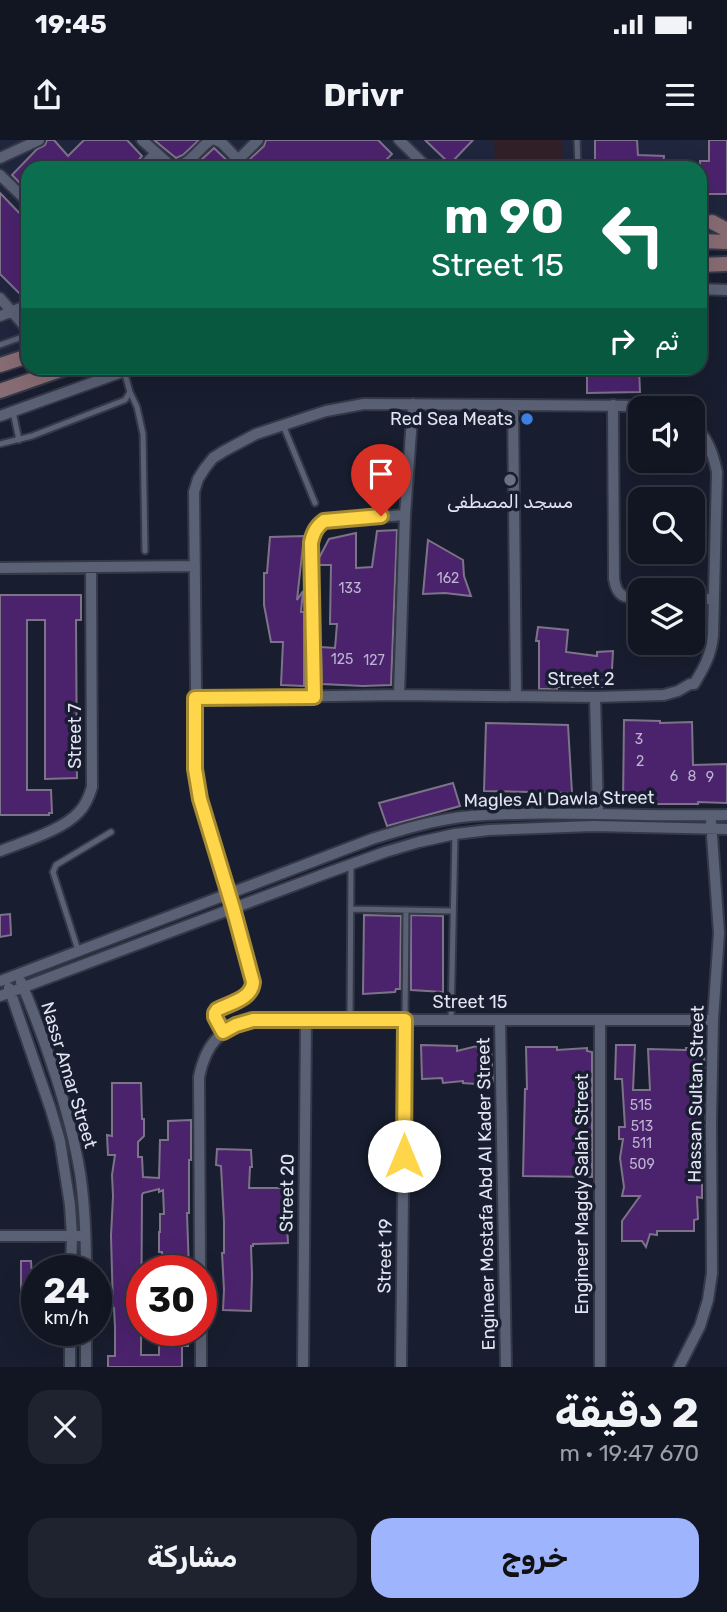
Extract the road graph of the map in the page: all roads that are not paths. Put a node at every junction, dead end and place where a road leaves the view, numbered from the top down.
1 (39, 140) edge
2 (142, 140) edge
3 (214, 140) edge
4 (258, 140) edge
5 (399, 140) edge
6 (577, 140) edge
7 (156, 153) junction
8 (0, 158) edge
9 (149, 161) edge
10 (165, 161) edge
11 (188, 161) edge
12 (239, 161) edge
13 (244, 161) edge
14 (421, 161) edge
15 (578, 161) edge
16 (0, 174) edge
17 (21, 195) edge
18 (713, 222) edge
19 (727, 230) edge
20 (707, 242) edge
21 (727, 242) edge
22 (727, 264) edge
23 (707, 265) edge
24 (707, 289) edge
25 (727, 290) edge
26 (0, 298) edge
27 (21, 308) edge
28 (12, 311) junction
29 (0, 316) edge
30 (21, 322) edge
31 (21, 338) edge
32 (0, 345) edge
33 (21, 358) edge
34 (0, 365) edge
35 (46, 375) edge
36 (112, 375) edge
37 (129, 375) edge
38 (0, 391) edge
39 (130, 392) junction
40 (413, 404) junction
41 (513, 405) junction
42 (613, 405) junction
43 (628, 405) edge
44 (13, 412) junction
45 (0, 416) edge
46 (283, 425) junction
47 (19, 440) junction
48 (705, 440) edge
49 (0, 444) edge
50 (315, 503) dead end
51 (405, 514) junction
52 (145, 551) dead end
53 (195, 566) junction
54 (90, 567) junction
55 (0, 568) edge
56 (628, 598) edge
57 (705, 599) edge
58 (714, 599) junction
59 (399, 695) junction
60 (516, 696) junction
61 (314, 697) junction
62 (594, 697) junction
63 (195, 698) junction
64 (598, 813) junction
65 (727, 815) edge
66 (710, 816) junction
67 (711, 829) junction
68 (727, 829) edge
69 (111, 832) dead end
70 (455, 834) junction
71 (0, 851) edge
72 (351, 864) junction
73 (228, 895) junction
74 (233, 908) junction
75 (351, 909) junction
76 (405, 910) junction
77 (453, 911) junction
78 (78, 950) junction
79 (18, 975) junction
80 (3, 980) edge
81 (23, 987) junction
82 (5, 994) edge
83 (306, 1020) junction
84 (350, 1020) junction
85 (405, 1020) junction
86 (451, 1020) junction
87 (500, 1020) junction
88 (600, 1020) junction
89 (713, 1020) junction
90 (223, 1032) junction
91 (0, 1236) edge
92 (72, 1236) junction
93 (86, 1236) junction
94 (71, 1255) edge
95 (86, 1255) edge
96 (200, 1255) edge
97 (71, 1346) edge
98 (86, 1346) edge
99 (201, 1346) edge
100 (70, 1367) edge
101 (86, 1367) edge
102 (201, 1367) edge
103 (303, 1367) edge
104 (401, 1367) edge
105 (506, 1367) edge
106 (600, 1367) edge
107 (679, 1367) edge

1 - 8 street
2 - 7 street
3 - 11 street
3 - 12 street
4 - 13 street
5 - 14 street
6 - 15 lane
7 - 9 street
7 - 10 street
16 - 17 street
18 - 19 main road
20 - 21 main road
22 - 23 main road
24 - 25 street
26 - 28 street
27 - 28 street
28 - 29 street
28 - 30 street
31 - 32 lane
33 - 34 main road
35 - 38 main road
36 - 44 street
37 - 39 lane
39 - 47 lane
39 - 52 lane
40 - 41 street
40 - 46 street
40 - 51 street
41 - 42 street
41 - 60 street
42 - 43 street
42 - 56 street
44 - 45 street
44 - 47 lane
46 - 50 lane
46 - 53 street
47 - 49 lane
48 - 58 street, Street 2
51 - 59 street
51 - 61 street
53 - 54 street
53 - 63 street
54 - 55 street
54 - 71 street, Street 7
57 - 58 street
58 - 62 street, Street 2
59 - 60 street, Street 2
59 - 61 street, Street 2
60 - 62 street, Street 2
61 - 63 street, Street 2
62 - 64 street
63 - 73 street
64 - 66 street, Magles Al Dawla Street
64 - 73 street, Magles Al Dawla Street
65 - 66 street, Magles Al Dawla Street
66 - 67 street, Hassan Sultan Street
67 - 68 street, Magles Al Dawla Street
67 - 70 street, Magles Al Dawla Street
67 - 89 street, Hassan Sultan Street
69 - 78 lane
70 - 72 street, Magles Al Dawla Street
70 - 77 lane
72 - 74 street, Magles Al Dawla Street
72 - 75 lane
73 - 74 street
73 - 78 street, Magles Al Dawla Street
74 - 81 street, Magles Al Dawla Street
74 - 90 street
75 - 76 lane
75 - 84 lane
76 - 77 lane
76 - 85 lane
77 - 86 lane
78 - 79 street, Magles Al Dawla Street
79 - 80 street, Magles Al Dawla Street
79 - 81 street, Nassr Amar Street
80 - 82 street, Nassr Amar Street
81 - 82 street, Magles Al Dawla Street
81 - 93 street, Nassr Amar Street
82 - 92 street, Nassr Amar Street
83 - 84 street, Street 15
83 - 90 street, Street 15
83 - 103 street, Street 20
84 - 85 street, Street 15
85 - 86 street, Street 15
85 - 104 street, Street 19
86 - 87 street, Street 15
87 - 88 street, Street 15
87 - 105 street, Engineer Mostafa Abd Al Kader Street
88 - 89 street, Street 15
88 - 106 street, Engineer Magdy Salah Street
89 - 107 street, Hassan Sultan Street
90 - 96 street
91 - 92 street
92 - 93 street
92 - 94 street, Nassr Amar Street
93 - 95 street, Nassr Amar Street
97 - 100 street
98 - 101 street
99 - 102 street

